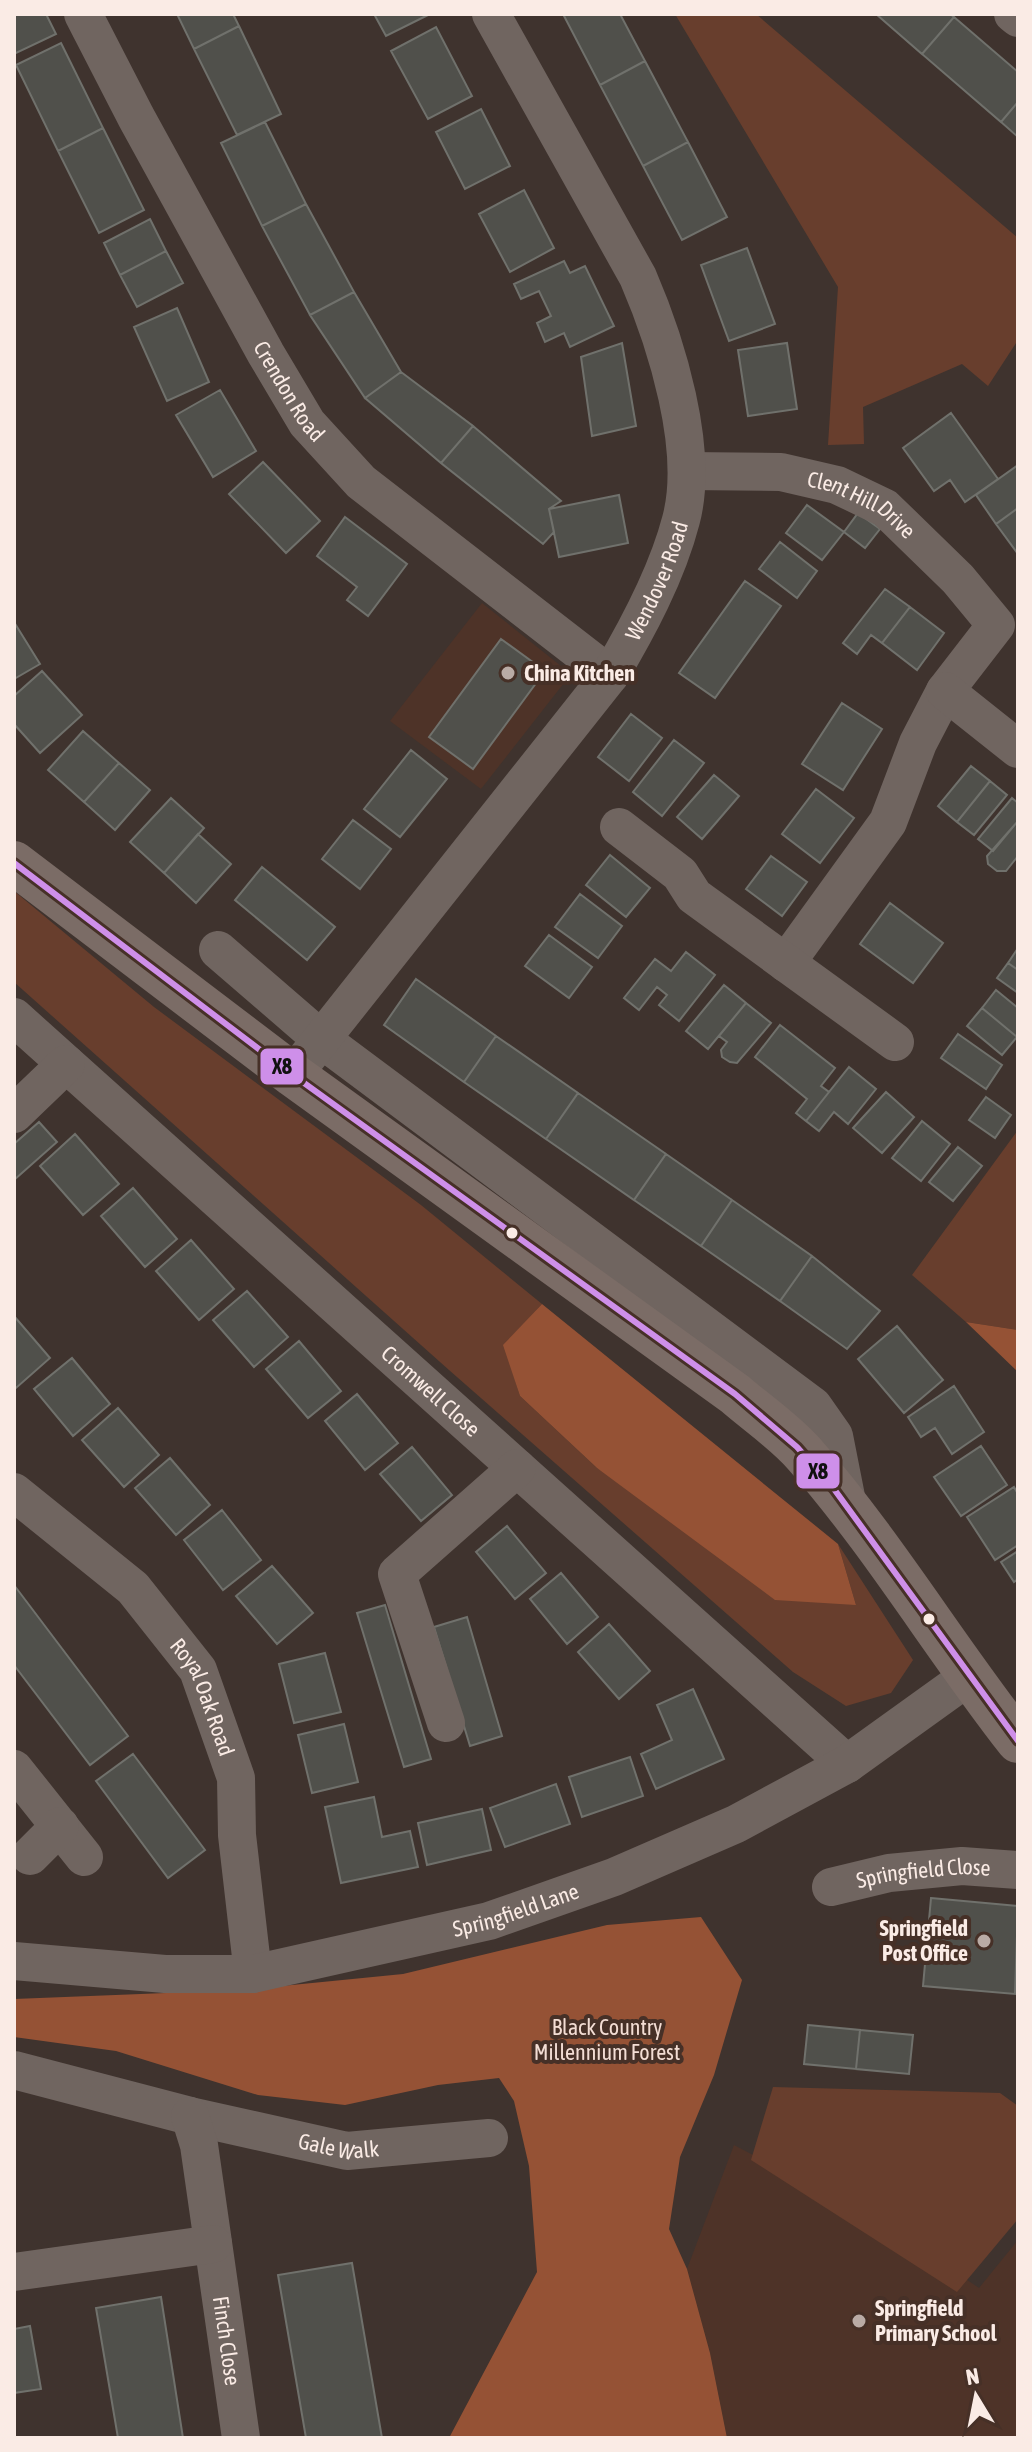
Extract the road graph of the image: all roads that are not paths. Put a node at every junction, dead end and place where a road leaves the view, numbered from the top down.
1 (83, 14) edge
2 (491, 14) edge
3 (1013, 14) edge
4 (1018, 18) edge
5 (687, 471) junction
6 (1007, 615) edge
7 (610, 675) junction
8 (945, 691) junction
9 (1018, 749) edge
10 (619, 827) dead end
11 (14, 863) edge
12 (218, 950) dead end
13 (786, 963) junction
14 (14, 1017) edge
15 (321, 1039) junction
16 (895, 1042) dead end
17 (66, 1064) junction
18 (293, 1075) junction
19 (14, 1114) edge
20 (517, 1468) junction
21 (14, 1492) edge
22 (848, 1507) junction
23 (968, 1677) junction
24 (446, 1723) dead end
25 (1018, 1741) edge
26 (847, 1764) junction
27 (14, 1769) edge
28 (60, 1826) junction
29 (30, 1856) dead end
30 (84, 1857) dead end
31 (1018, 1870) edge
32 (831, 1887) dead end
33 (14, 1961) edge
34 (253, 1974) junction
35 (14, 2070) edge
36 (190, 2116) junction
37 (489, 2138) dead end
38 (213, 2244) junction
39 (14, 2272) edge
40 (241, 2438) edge

1 - 7 street, Crendon Road
2 - 5 street, Wendover Road
3 - 4 street
5 - 6 street, Clent Hill Drive
5 - 7 street, Wendover Road
6 - 8 street, Clent Hill Drive
7 - 15 street, Wendover Road
8 - 9 street
8 - 13 street, Clent Hill Drive
10 - 13 street
11 - 18 main road
12 - 15 street
13 - 16 street
14 - 17 street, Cromwell Close
15 - 18 street, Wendover Road
15 - 22 street
17 - 19 street
17 - 20 street, Cromwell Close
18 - 22 main road
20 - 24 street
20 - 26 street, Cromwell Close
21 - 34 street, Royal Oak Road
22 - 23 main road
23 - 25 main road
23 - 26 street, Springfield Lane
26 - 34 street, Springfield Lane
27 - 28 street
28 - 29 street
28 - 30 street
31 - 32 street, Springfield Close
33 - 34 street, Springfield Lane
35 - 36 street, Gale Walk
36 - 37 street, Gale Walk
36 - 38 street
38 - 39 street
38 - 40 street, Finch Close

